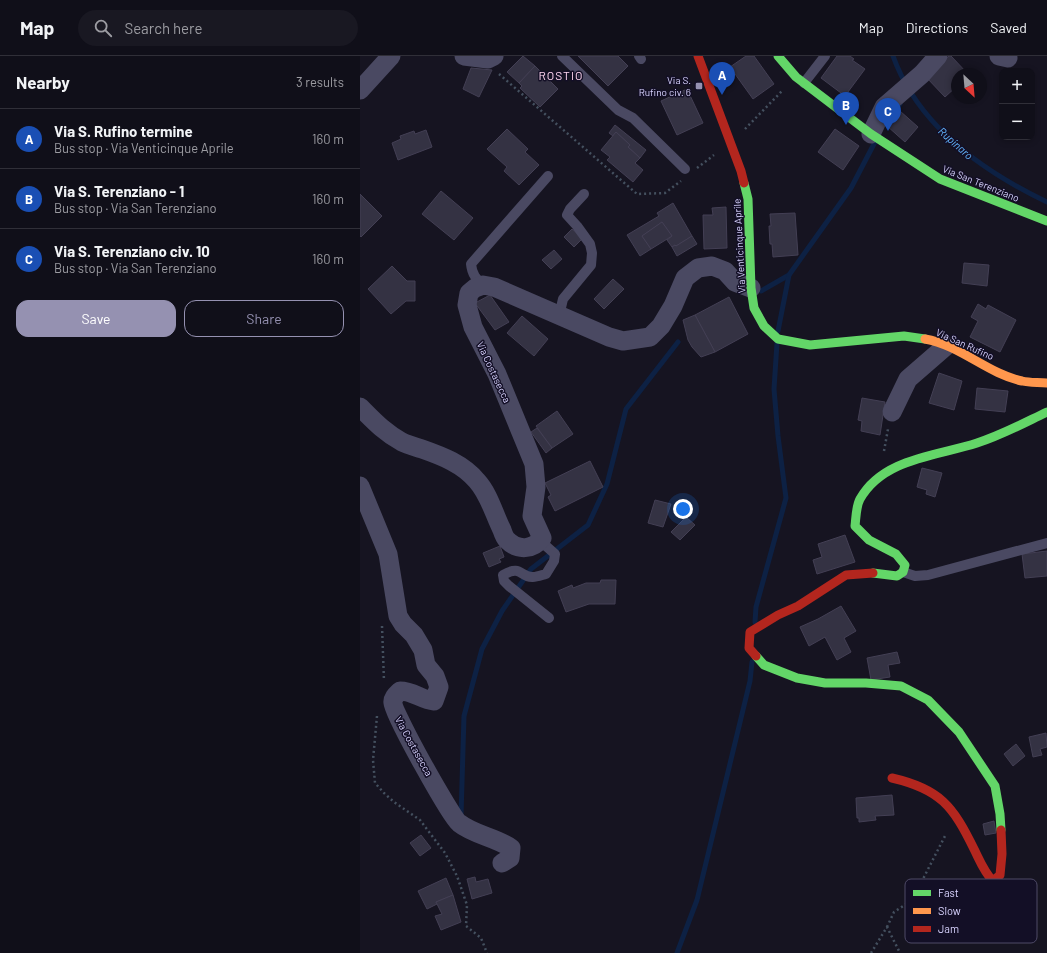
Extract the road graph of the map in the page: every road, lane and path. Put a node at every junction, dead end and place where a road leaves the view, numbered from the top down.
1 (391, 56) edge
2 (464, 56) edge
3 (494, 56) edge
4 (562, 56) edge
5 (698, 56) edge
6 (778, 56) edge
7 (825, 56) edge
8 (938, 56) edge
9 (804, 83) junction
10 (360, 90) edge
11 (871, 134) junction
12 (685, 169) dead end
13 (548, 176) dead end
14 (584, 194) dead end
15 (1047, 221) edge
16 (482, 285) junction
17 (751, 288) junction
18 (560, 316) junction
19 (778, 338) joint
20 (946, 346) junction
21 (1047, 384) edge
22 (360, 407) edge
23 (892, 412) joint
24 (1047, 412) edge
25 (881, 476) junction
26 (360, 486) edge
27 (538, 543) junction
28 (1047, 543) edge
29 (903, 572) junction
30 (550, 618) dead end
31 (892, 778) dead end
32 (954, 813) junction
33 (502, 863) dead end
34 (924, 879) edge
35 (992, 879) edge
36 (994, 879) edge
37 (905, 905) edge
38 (466, 926) dead end
39 (886, 927) junction
40 (487, 953) edge
41 (871, 953) edge
42 (900, 953) edge

1 - 10 street
2 - 3 street
4 - 12 lane
5 - 17 street, Via Venticinque Aprile
6 - 9 street, Via San Terenziano
7 - 9 lane
8 - 11 street
9 - 11 street, Via San Terenziano
11 - 15 street, Via San Terenziano
13 - 16 lane
14 - 18 lane
16 - 18 street
16 - 27 street, Via Costasecca
17 - 18 street
17 - 19 street, Via Venticinque Aprile
19 - 20 street, Via San Rufino
20 - 21 street, Via San Rufino
20 - 23 street
22 - 27 street
23 - 25 path
24 - 25 street
25 - 29 street
26 - 33 street, Via Costasecca
27 - 30 lane
28 - 29 lane
29 - 36 street
31 - 32 street
32 - 34 path
32 - 35 street
37 - 39 path
38 - 40 path
39 - 41 path
39 - 42 path

